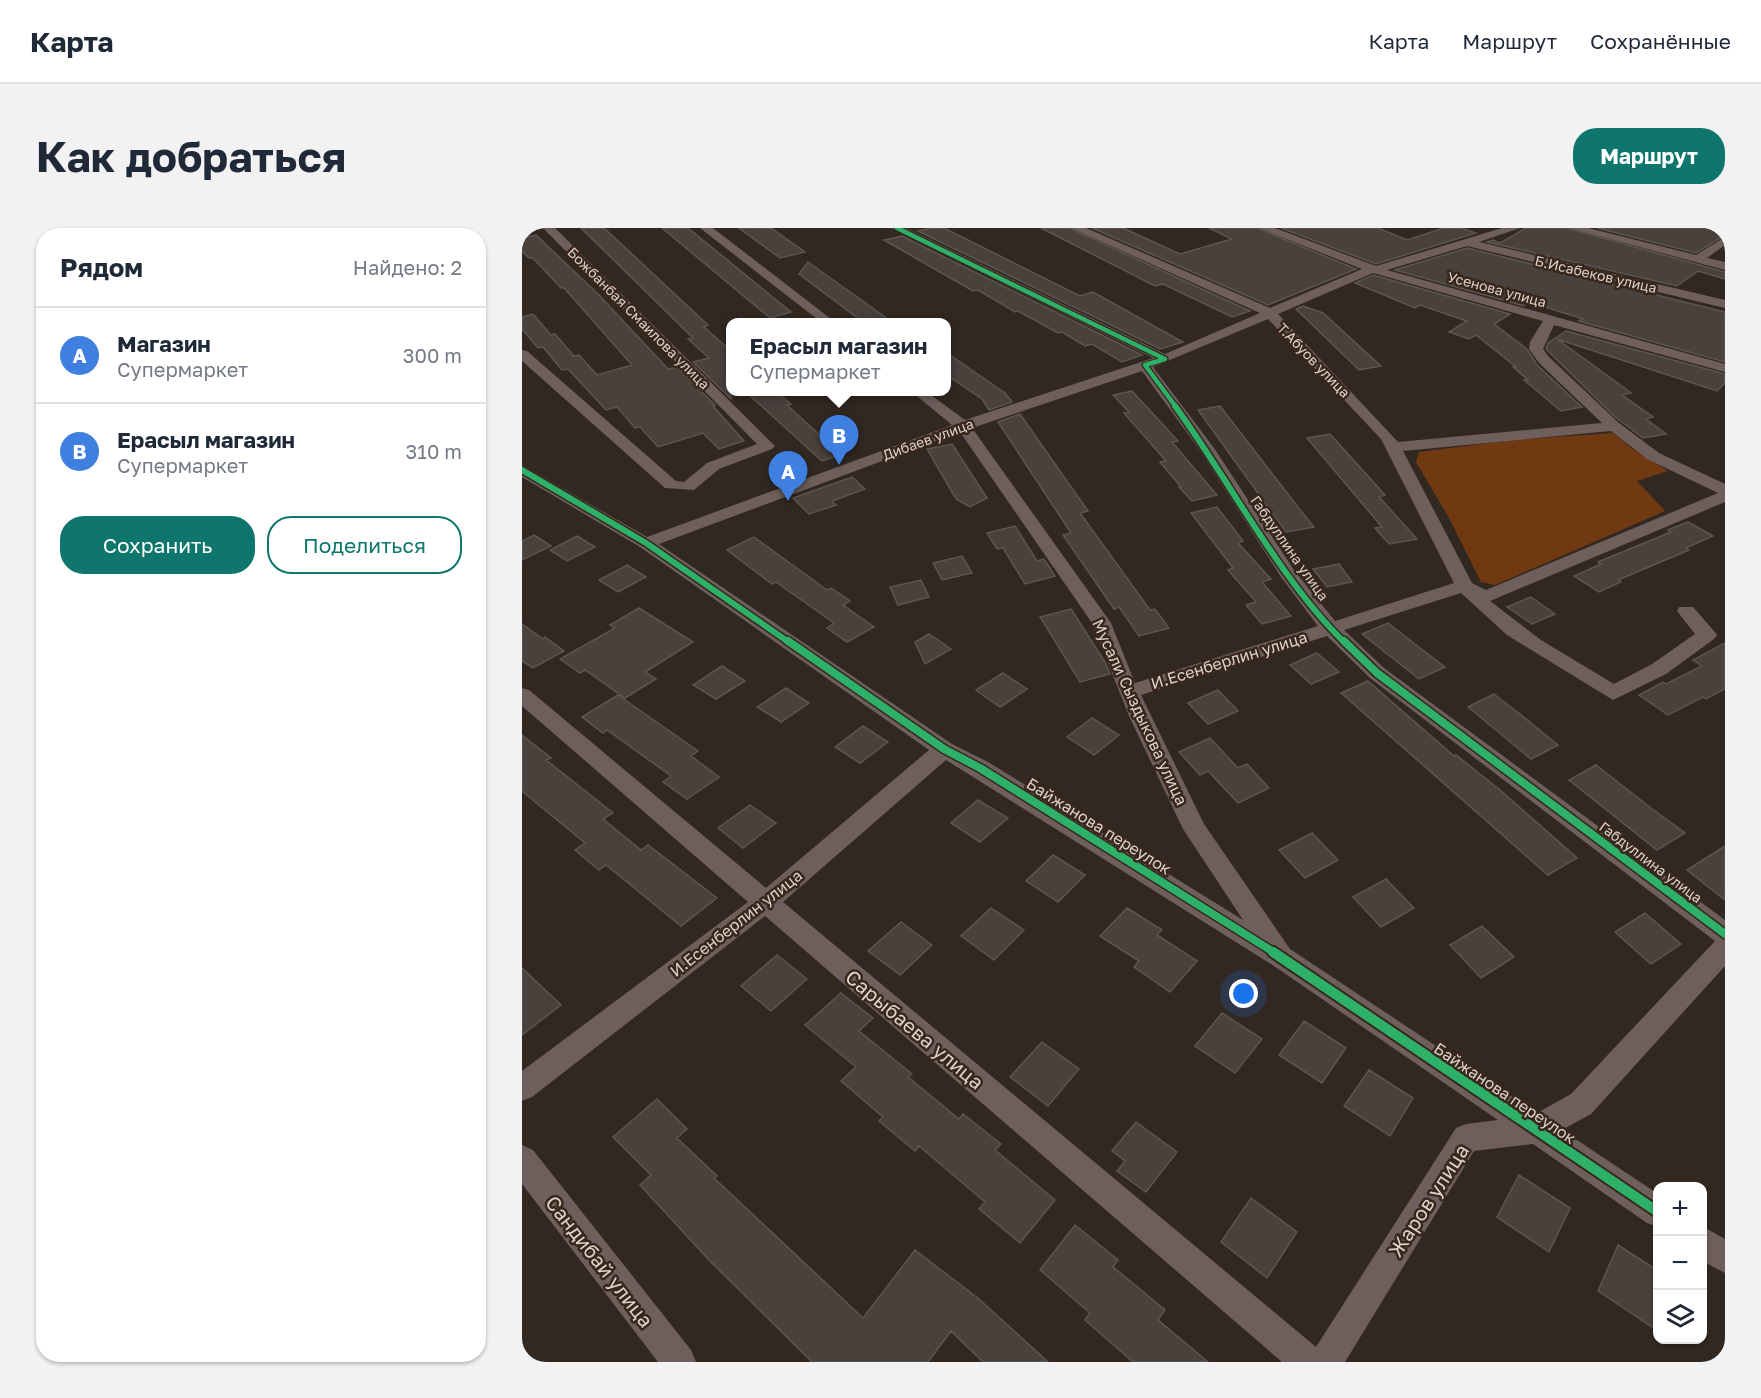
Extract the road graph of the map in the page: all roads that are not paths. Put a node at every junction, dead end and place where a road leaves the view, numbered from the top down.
1 (549, 228) edge
2 (706, 228) edge
3 (897, 228) edge
4 (1077, 228) edge
5 (1265, 228) edge
6 (1514, 228) edge
7 (1575, 228) edge
8 (1305, 231) dead end
9 (1287, 237) junction
10 (1725, 240) edge
11 (1468, 243) junction
12 (1698, 259) junction
13 (1725, 266) edge
14 (1374, 269) junction
15 (1725, 304) edge
16 (1270, 313) junction
17 (824, 318) edge
18 (1551, 319) junction
19 (522, 354) edge
20 (1165, 359) junction
21 (1145, 365) junction
22 (1725, 368) edge
23 (924, 396) edge
24 (963, 426) junction
25 (1614, 426) junction
26 (1394, 447) junction
27 (522, 470) edge
28 (532, 489) edge
29 (1725, 490) edge
30 (1725, 496) edge
31 (646, 543) junction
32 (1465, 586) junction
33 (1686, 611) dead end
34 (1331, 628) junction
35 (1131, 691) junction
36 (522, 695) edge
37 (944, 749) junction
38 (766, 902) junction
39 (1725, 934) edge
40 (1725, 948) edge
41 (1283, 958) junction
42 (522, 1088) edge
43 (1536, 1130) junction
44 (522, 1160) edge
45 (1653, 1209) edge
46 (1707, 1245) edge
47 (1725, 1257) edge
48 (679, 1362) edge
49 (1308, 1362) edge
50 (1326, 1362) edge

1 - 19 street, Божбанбая Смаилова улица
2 - 17 street
3 - 20 street
4 - 16 street, Т.Абуов улица
5 - 9 street, Усенова улица
6 - 11 street, Б.Исабеков улица
7 - 12 street
8 - 9 street
9 - 14 street, Усенова улица
10 - 12 street
11 - 14 street, Б.Исабеков улица
11 - 15 street, Б.Исабеков улица
12 - 13 street
14 - 16 street, Б.Исабеков улица
14 - 18 street, Усенова улица
16 - 20 street, Б.Исабеков улица
16 - 26 street, Т.Абуов улица
18 - 22 street, Усенова улица
18 - 25 street
20 - 21 street
21 - 24 street, Дибаев улица
21 - 34 street, Габдуллина улица
23 - 24 street, Мусали Сыздыкова улица
24 - 31 street, Дибаев улица
24 - 35 street, Мусали Сыздыкова улица
25 - 26 street
25 - 29 street
26 - 32 street, Т.Абуов улица
27 - 28 street, Байжанова переулок
28 - 31 street, Байжанова переулок
30 - 32 street
31 - 37 street, Байжанова переулок
32 - 33 street
32 - 34 street, И.Есенберлин улица
34 - 35 street, И.Есенберлин улица
34 - 39 street, Габдуллина улица
35 - 41 street, Мусали Сыздыкова улица
36 - 38 street, Сарыбаева улица
37 - 38 street, И.Есенберлин улица
37 - 41 street, Байжанова переулок
38 - 42 street, И.Есенберлин улица
38 - 49 street, Сарыбаева улица
40 - 43 street, Жаров улица
41 - 43 street, Байжанова переулок
43 - 45 street, Байжанова переулок
43 - 50 street, Жаров улица
44 - 48 street, Сандибай улица
46 - 47 street

